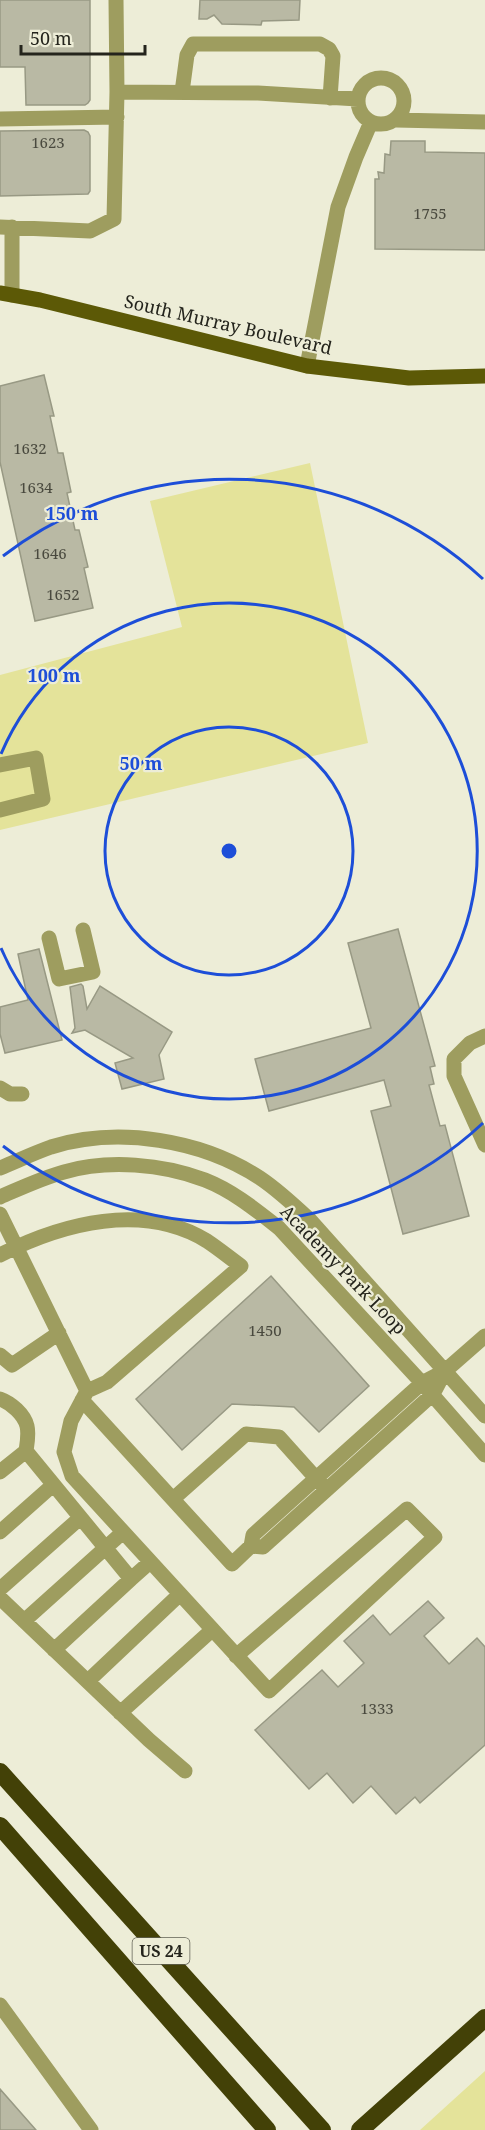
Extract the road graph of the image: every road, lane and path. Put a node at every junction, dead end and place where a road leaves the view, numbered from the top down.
1 (116, 0) edge
2 (117, 92) junction
3 (182, 92) junction
4 (330, 98) junction
5 (358, 99) junction
6 (117, 117) junction
7 (0, 119) edge
8 (396, 120) junction
9 (371, 122) junction
10 (485, 122) edge
11 (6, 227) edge
12 (6, 294) edge
13 (307, 366) junction
14 (485, 376) edge
15 (0, 765) edge
16 (0, 810) edge
17 (83, 930) dead end
18 (49, 938) dead end
19 (485, 1036) edge
20 (0, 1088) edge
21 (22, 1094) dead end
22 (485, 1145) edge
23 (0, 1168) edge
24 (0, 1197) edge
25 (0, 1214) edge
26 (16, 1247) junction
27 (0, 1255) edge
28 (59, 1333) junction
29 (485, 1336) edge
30 (0, 1355) edge
31 (445, 1371) junction
32 (427, 1389) junction
33 (84, 1395) junction
34 (0, 1399) edge
35 (485, 1416) edge
36 (26, 1451) junction
37 (485, 1455) edge
38 (0, 1472) edge
39 (316, 1478) junction
40 (53, 1485) junction
41 (326, 1490) junction
42 (173, 1499) junction
43 (80, 1518) junction
44 (0, 1532) edge
45 (122, 1533) junction
46 (252, 1546) junction
47 (105, 1548) junction
48 (150, 1563) junction
49 (131, 1580) junction
50 (0, 1589) edge
51 (179, 1595) junction
52 (0, 1598) edge
53 (24, 1621) junction
54 (212, 1630) junction
55 (54, 1650) junction
56 (236, 1656) junction
57 (88, 1682) junction
58 (120, 1713) junction
59 (186, 1771) dead end
60 (0, 1772) edge
61 (0, 1826) edge
62 (0, 2005) edge
63 (485, 2018) edge
64 (92, 2130) edge
65 (267, 2130) edge
66 (322, 2130) edge
67 (360, 2130) edge

1 - 2 street
2 - 3 street
2 - 6 street
3 - 4 street
3 - 4 street
4 - 5 street
5 - 8 street
5 - 9 street
6 - 7 street
6 - 11 street
8 - 9 street
8 - 10 street
9 - 13 street
11 - 12 street
12 - 13 main road, South Murray Boulevard
13 - 14 main road, South Murray Boulevard
15 - 16 street
17 - 18 street
19 - 22 street
20 - 21 street
23 - 31 street, Academy Park Loop
24 - 32 street, Academy Park Loop
25 - 26 street
26 - 27 street
26 - 28 street
26 - 33 street
28 - 30 street
28 - 33 street
29 - 31 street
31 - 32 street
31 - 35 street, Academy Park Loop
32 - 37 street, Academy Park Loop
32 - 39 street
32 - 41 street
33 - 42 street
33 - 45 street
34 - 36 street
36 - 38 street
36 - 40 street
39 - 41 street
39 - 42 street
39 - 46 street
40 - 43 street
40 - 44 street
41 - 46 street
42 - 46 street
43 - 47 street
43 - 50 street
45 - 47 street
45 - 48 street
47 - 49 street
47 - 53 street
48 - 49 street
48 - 51 street
49 - 55 street
51 - 54 street
51 - 57 street
52 - 53 street
53 - 55 street
54 - 56 street
54 - 58 street
55 - 57 street
56 - 56 street
57 - 58 street
58 - 59 street
60 - 66 highway, US 24
61 - 65 highway, US 24
62 - 64 street
63 - 67 highway

